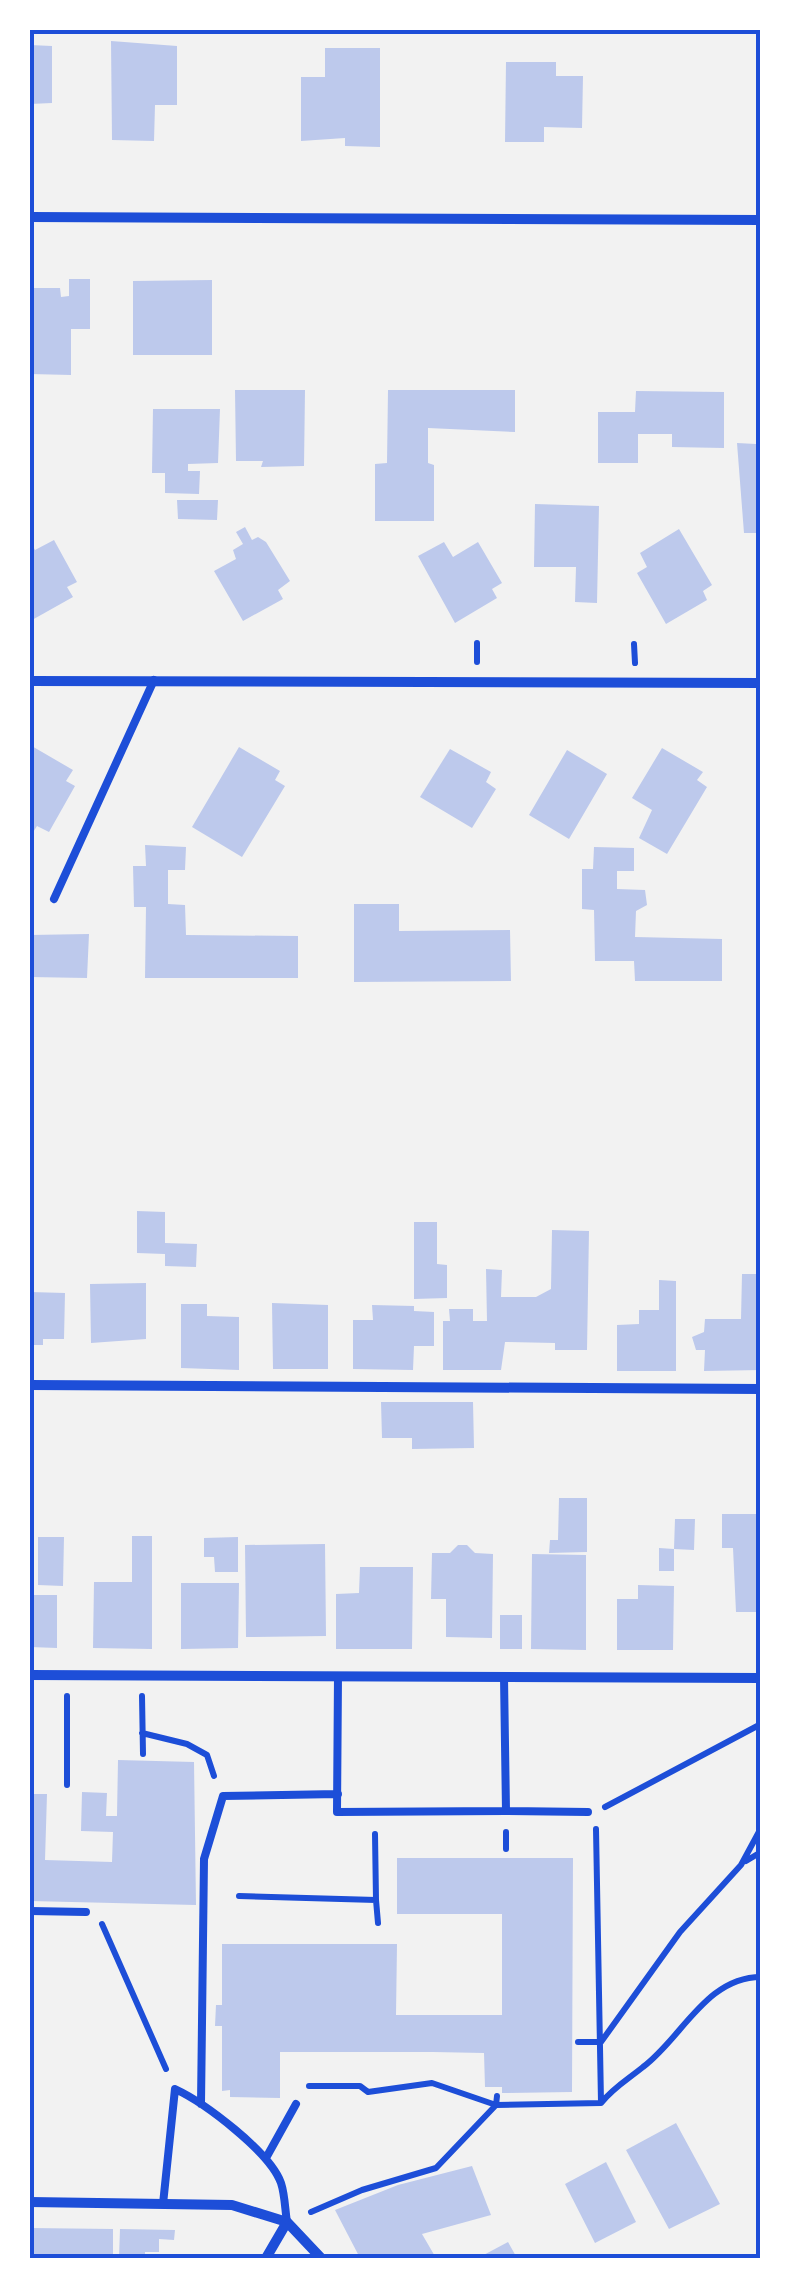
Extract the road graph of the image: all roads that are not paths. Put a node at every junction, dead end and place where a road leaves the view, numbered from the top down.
1 (30, 217) edge
2 (761, 220) edge
3 (154, 680) junction
4 (30, 681) edge
5 (761, 682) edge
6 (54, 898) dead end
7 (30, 1385) edge
8 (761, 1389) edge
9 (30, 1675) edge
10 (338, 1676) junction
11 (504, 1677) junction
12 (761, 1678) edge
13 (338, 1794) junction
14 (506, 1811) junction
15 (588, 1812) dead end
16 (30, 1911) edge
17 (86, 1912) road end
18 (201, 2104) junction
19 (296, 2104) road end
20 (266, 2158) junction
21 (30, 2202) edge
22 (163, 2204) junction
23 (287, 2222) junction
24 (266, 2258) edge
25 (321, 2258) edge

1 - 2 street
3 - 4 street
3 - 5 street
3 - 6 lane
7 - 8 street
9 - 10 street
10 - 11 street
10 - 13 lane
11 - 12 street
11 - 14 lane
13 - 14 lane
13 - 18 lane
14 - 15 lane
16 - 17 lane
18 - 20 lane
18 - 22 lane
19 - 20 lane
20 - 23 lane
21 - 22 street
22 - 23 street
23 - 24 street
23 - 25 street

